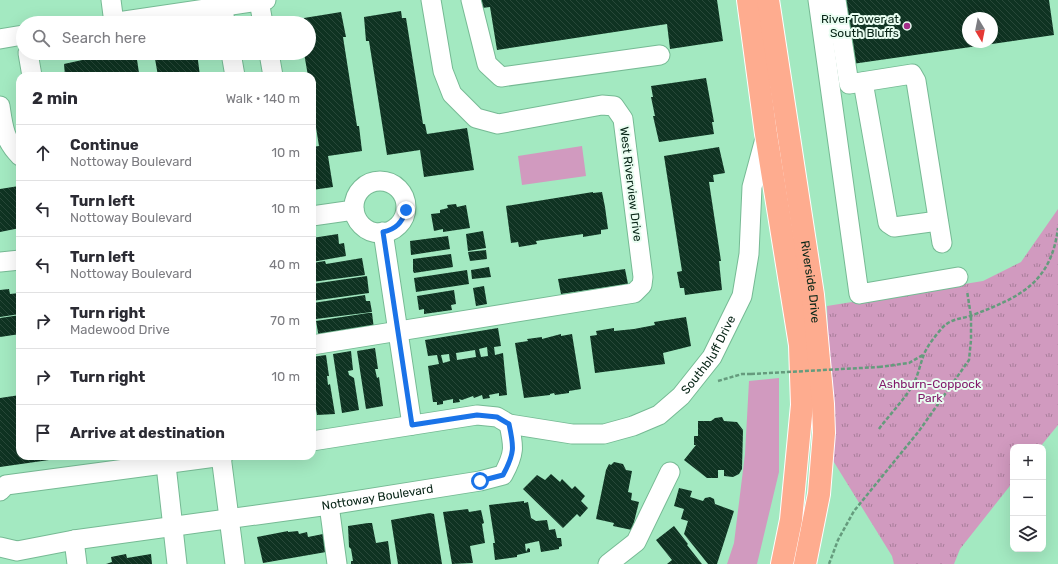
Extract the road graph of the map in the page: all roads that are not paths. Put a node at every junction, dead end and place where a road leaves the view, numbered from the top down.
1 (111, 0) edge
2 (262, 0) edge
3 (431, 0) edge
4 (471, 0) edge
5 (748, 0) edge
6 (768, 0) edge
7 (818, 0) edge
8 (836, 0) edge
9 (224, 15) edge
10 (113, 16) edge
11 (210, 16) edge
12 (263, 16) edge
13 (660, 55) dead end
14 (29, 60) edge
15 (232, 60) edge
16 (270, 60) edge
17 (31, 72) edge
18 (234, 72) edge
19 (272, 72) edge
20 (863, 82) junction
21 (0, 106) edge
22 (766, 134) junction
23 (16, 152) edge
24 (354, 210) junction
25 (316, 215) edge
26 (938, 221) junction
27 (383, 232) junction
28 (942, 243) dead end
29 (16, 260) edge
30 (0, 262) edge
31 (958, 277) road end
32 (398, 333) junction
33 (316, 345) edge
34 (509, 424) junction
35 (412, 425) junction
36 (316, 440) edge
37 (166, 460) edge
38 (222, 460) edge
39 (670, 472) dead end
40 (0, 491) edge
41 (329, 505) junction
42 (229, 518) junction
43 (172, 526) junction
44 (74, 540) junction
45 (0, 547) edge
46 (77, 564) edge
47 (178, 564) edge
48 (235, 564) edge
49 (337, 564) edge
50 (608, 564) edge
51 (782, 564) edge
52 (805, 564) edge

1 - 10 street
2 - 9 street
2 - 12 street
3 - 32 street, West Riverview Drive
4 - 13 street
5 - 22 main road, Riverside Drive
6 - 52 main road, Riverside Drive
7 - 31 street
8 - 20 street
9 - 11 street
14 - 17 street
15 - 18 street
16 - 19 street
20 - 26 street
20 - 26 street
21 - 23 street
22 - 34 street, Southbluff Drive
22 - 51 main road, Riverside Drive
24 - 25 street
24 - 27 street
24 - 27 street
26 - 28 street
27 - 32 street
29 - 30 street
32 - 33 street
32 - 35 street
34 - 35 street
34 - 41 street, Nottoway Boulevard
35 - 36 street
37 - 40 street
37 - 43 street
38 - 42 street
39 - 50 street
41 - 42 street, Nottoway Boulevard
41 - 49 street
42 - 43 street, Nottoway Boulevard
42 - 48 street
43 - 44 street, Nottoway Boulevard
43 - 47 street
44 - 45 street, Nottoway Boulevard
44 - 46 street

